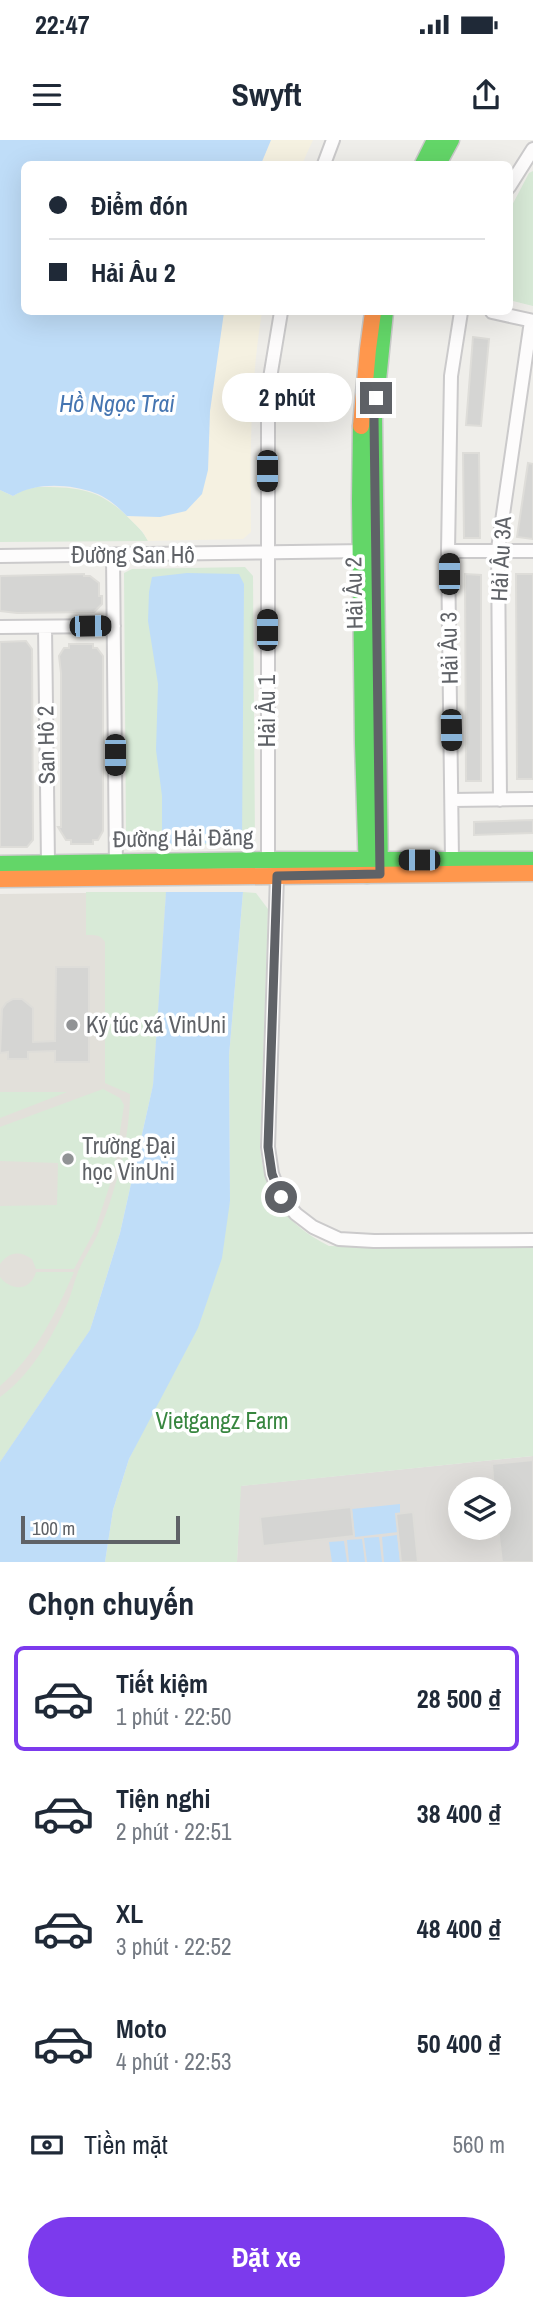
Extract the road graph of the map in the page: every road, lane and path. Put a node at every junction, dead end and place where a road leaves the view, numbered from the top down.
1 (333, 140) edge
2 (435, 140) edge
3 (451, 140) edge
4 (533, 149) edge
5 (325, 161) edge
6 (424, 161) edge
7 (440, 161) edge
8 (513, 181) edge
9 (280, 315) edge
10 (373, 315) edge
11 (385, 315) edge
12 (461, 315) edge
13 (505, 315) edge
14 (532, 321) edge
15 (498, 550) junction
16 (369, 551) junction
17 (448, 551) junction
18 (533, 551) edge
19 (267, 554) junction
20 (114, 555) junction
21 (0, 556) edge
22 (114, 626) junction
23 (0, 627) edge
24 (45, 627) junction
25 (533, 799) edge
26 (452, 800) junction
27 (500, 800) junction
28 (268, 860) junction
29 (452, 860) junction
30 (533, 860) edge
31 (48, 863) junction
32 (0, 864) edge
33 (373, 867) junction
34 (116, 870) junction
35 (533, 873) edge
36 (277, 876) junction
37 (0, 879) edge
38 (533, 1240) edge

1 - 5 street
2 - 6 street
3 - 7 street
4 - 8 street
9 - 19 street, Hải Âu 1
10 - 16 street, Hải Âu 2
11 - 16 street, Hải Âu 2
12 - 17 street, Hải Âu 3
13 - 14 street
14 - 15 street, Hải Âu 3A
15 - 17 street
15 - 18 street
15 - 27 street, Hải Âu 3A
16 - 19 street, Đường San Hô
16 - 33 street, Hải Âu 2
17 - 26 street, Hải Âu 3
19 - 20 street, Đường San Hô
19 - 28 street, Hải Âu 1
20 - 21 street, Đường San Hô
20 - 22 street
22 - 24 street
22 - 34 street
23 - 24 street
24 - 31 street, San Hô 2
25 - 27 street
26 - 27 street
26 - 29 street, Hải Âu 3
28 - 33 street, Đường Hải Đăng
28 - 34 street, Đường Hải Đăng
29 - 30 street
29 - 33 street
31 - 32 street, Đường Hải Đăng
31 - 34 street, Đường Hải Đăng
33 - 35 street
33 - 36 street, Đường Hải Đăng
34 - 36 street, Đường Hải Đăng
34 - 37 street, Đường Hải Đăng
36 - 38 street

